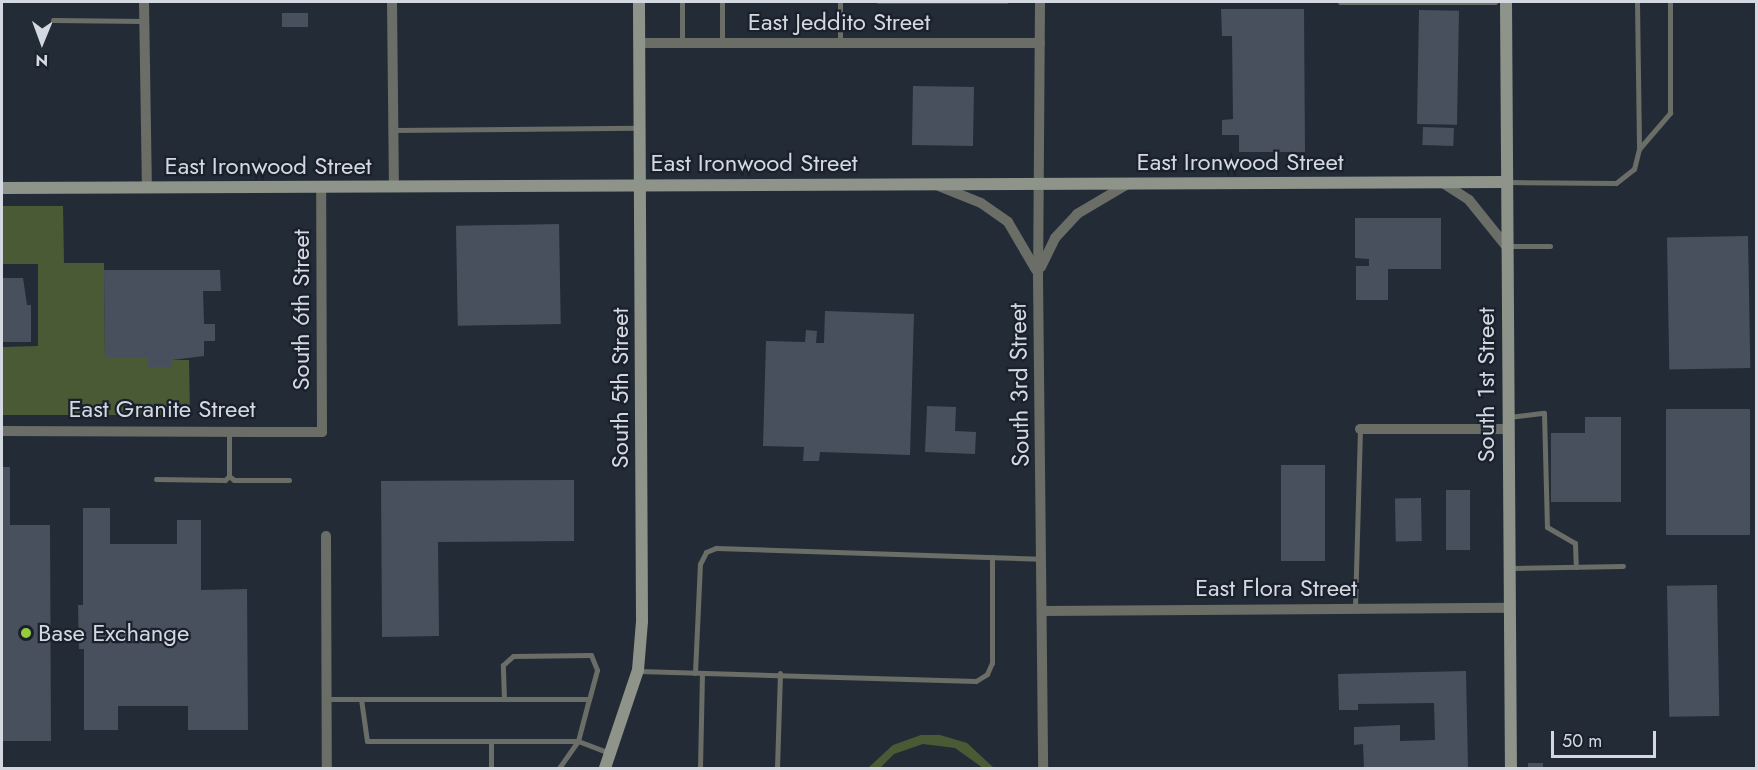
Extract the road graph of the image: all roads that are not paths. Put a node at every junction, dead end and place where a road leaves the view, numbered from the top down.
1 (144, 2) edge
2 (392, 2) edge
3 (639, 2) edge
4 (682, 2) edge
5 (722, 2) edge
6 (840, 2) edge
7 (1040, 2) edge
8 (1340, 2) edge
9 (1495, 2) edge
10 (1506, 2) edge
11 (1637, 2) edge
12 (1670, 2) edge
13 (52, 20) dead end
14 (144, 21) junction
15 (639, 43) junction
16 (682, 43) junction
17 (722, 43) junction
18 (840, 43) junction
19 (1040, 43) junction
20 (640, 128) junction
21 (394, 130) junction
22 (1639, 149) junction
23 (1506, 182) junction
24 (1129, 183) junction
25 (1443, 183) junction
26 (932, 184) junction
27 (1039, 184) junction
28 (640, 185) junction
29 (147, 187) junction
30 (321, 187) junction
31 (394, 187) junction
32 (2, 188) edge
33 (1506, 246) junction
34 (1550, 246) dead end
35 (1038, 276) junction
36 (1507, 423) junction
37 (1360, 429) joint
38 (2, 431) edge
39 (229, 431) junction
40 (322, 432) joint
41 (229, 476) junction
42 (156, 479) dead end
43 (289, 480) dead end
44 (326, 536) dead end
45 (992, 557) junction
46 (1042, 560) junction
47 (1623, 566) dead end
48 (1576, 567) junction
49 (1509, 568) junction
50 (1355, 608) junction
51 (1509, 608) junction
52 (1042, 611) junction
53 (638, 670) junction
54 (695, 673) junction
55 (702, 673) junction
56 (780, 673) junction
57 (326, 699) junction
58 (361, 699) junction
59 (504, 699) junction
60 (589, 699) junction
61 (491, 741) junction
62 (578, 741) junction
63 (610, 753) junction
64 (327, 768) edge
65 (491, 768) edge
66 (559, 768) edge
67 (605, 768) edge
68 (700, 768) edge
69 (777, 768) edge
70 (1043, 768) edge
71 (1511, 768) edge

1 - 14 street
2 - 21 street
3 - 15 street, South 5th Street
4 - 16 lane
5 - 17 lane
6 - 18 lane
7 - 19 street, South 3rd Street
8 - 9 lane
10 - 23 street, South 1st Street
11 - 22 lane
12 - 22 lane
13 - 14 lane
14 - 29 street
15 - 16 street, East Jeddito Street
15 - 20 street, South 5th Street
16 - 17 street, East Jeddito Street
17 - 18 street, East Jeddito Street
18 - 19 street, East Jeddito Street
19 - 27 street, South 3rd Street
20 - 21 lane
20 - 28 street, South 5th Street
21 - 31 street
22 - 23 lane
23 - 25 street, East Ironwood Street
23 - 33 street, South 1st Street
24 - 25 street, East Ironwood Street
24 - 27 street, East Ironwood Street
24 - 35 street
25 - 33 street
26 - 27 street, East Ironwood Street
26 - 28 street, East Ironwood Street
26 - 35 street
27 - 35 street, South 3rd Street
28 - 31 street, East Ironwood Street
28 - 53 street, South 5th Street
29 - 30 street, East Ironwood Street
29 - 32 street, East Ironwood Street
30 - 31 street, East Ironwood Street
30 - 40 street, South 6th Street
33 - 34 lane
33 - 36 street, South 1st Street
35 - 46 street, South 3rd Street
36 - 37 street
36 - 48 lane
36 - 49 street, South 1st Street
37 - 50 lane
38 - 39 street, East Granite Street
39 - 40 street, East Granite Street
39 - 41 lane
41 - 42 lane
41 - 43 lane
44 - 57 street
45 - 46 lane
45 - 54 lane
45 - 56 lane
46 - 52 street, South 3rd Street
47 - 48 lane
48 - 49 lane
49 - 51 street, South 1st Street
50 - 51 street, East Flora Street
50 - 52 street, East Flora Street
51 - 71 street, South 1st Street
52 - 70 street, South 3rd Street
53 - 54 lane
53 - 63 street, South 5th Street
54 - 55 lane
55 - 56 lane
55 - 68 lane
56 - 69 lane
57 - 58 lane
57 - 64 street
58 - 59 lane
58 - 61 lane
59 - 60 lane
59 - 60 lane
60 - 62 lane
61 - 62 lane
61 - 65 lane
62 - 63 lane
62 - 66 lane
63 - 67 street, South 5th Street

